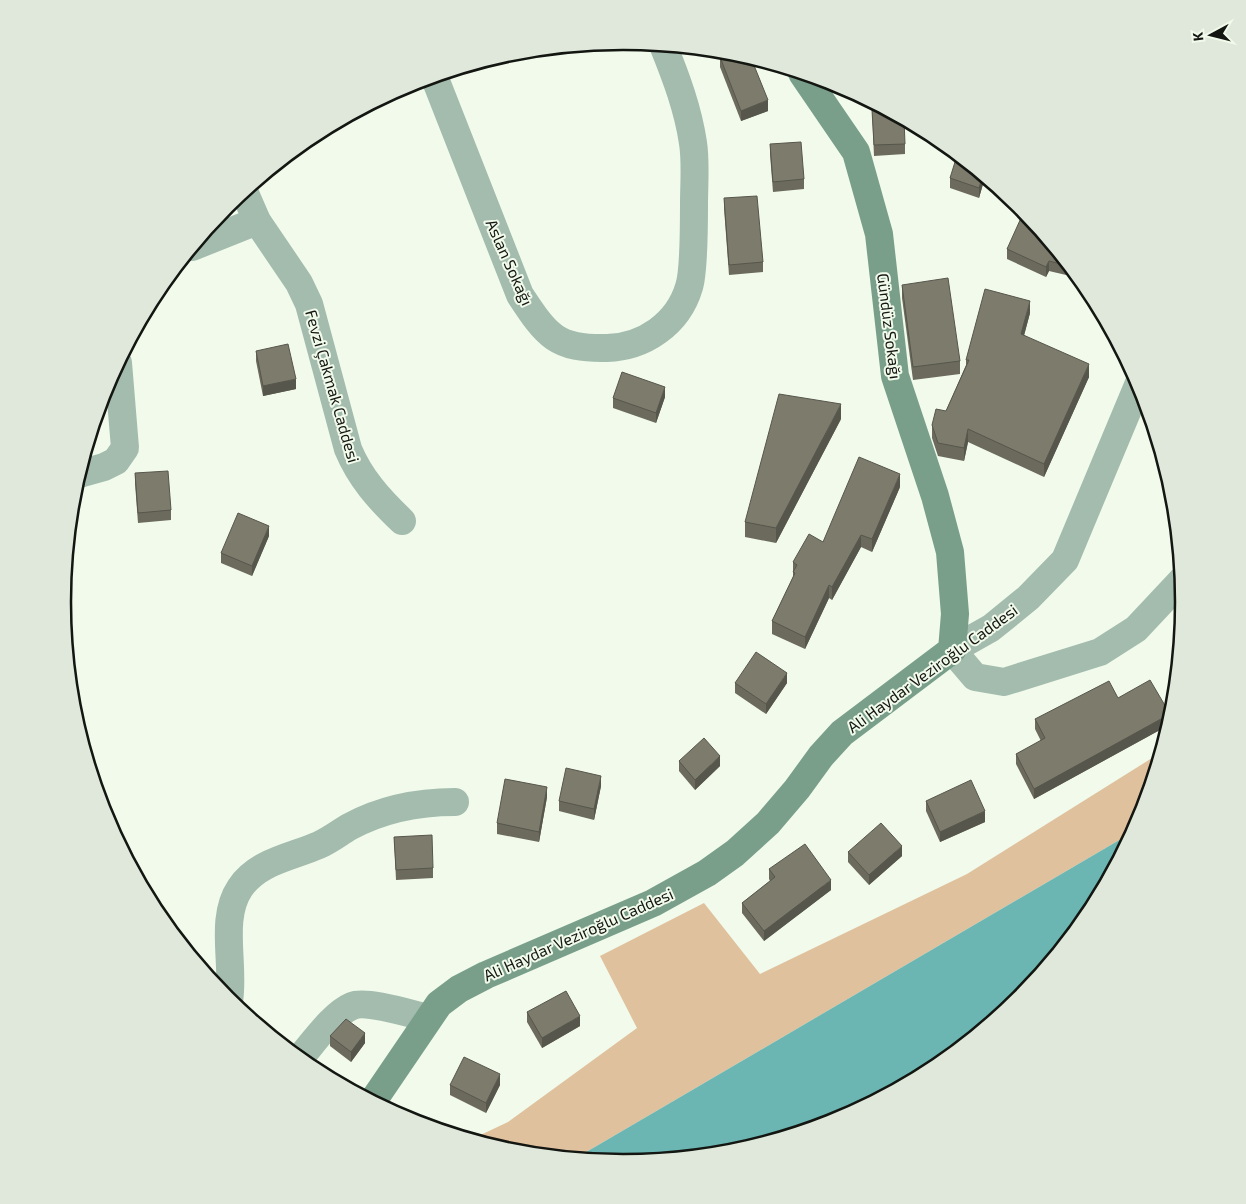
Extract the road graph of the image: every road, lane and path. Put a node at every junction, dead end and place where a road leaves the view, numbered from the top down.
1 (666, 52) edge
2 (808, 82) edge
3 (437, 83) edge
4 (247, 198) edge
5 (257, 221) junction
6 (205, 242) edge
7 (119, 377) edge
8 (1134, 394) edge
9 (87, 472) edge
10 (402, 521) dead end
11 (1175, 588) edge
12 (952, 650) junction
13 (456, 802) dead end
14 (231, 990) edge
15 (428, 1018) junction
16 (305, 1053) edge
17 (377, 1096) edge

1 - 3 street, Aslan Sokağı
2 - 12 main road, Gündüz Sokağı
4 - 5 street, Fevzi Çakmak Caddesi
5 - 6 street
5 - 10 street, Fevzi Çakmak Caddesi
7 - 9 street
8 - 12 street, Ali Haydar Veziroğlu Caddesi
11 - 12 street
12 - 15 main road, Ali Haydar Veziroğlu Caddesi
13 - 14 street
15 - 16 street
15 - 17 main road, Ali Haydar Veziroğlu Caddesi

